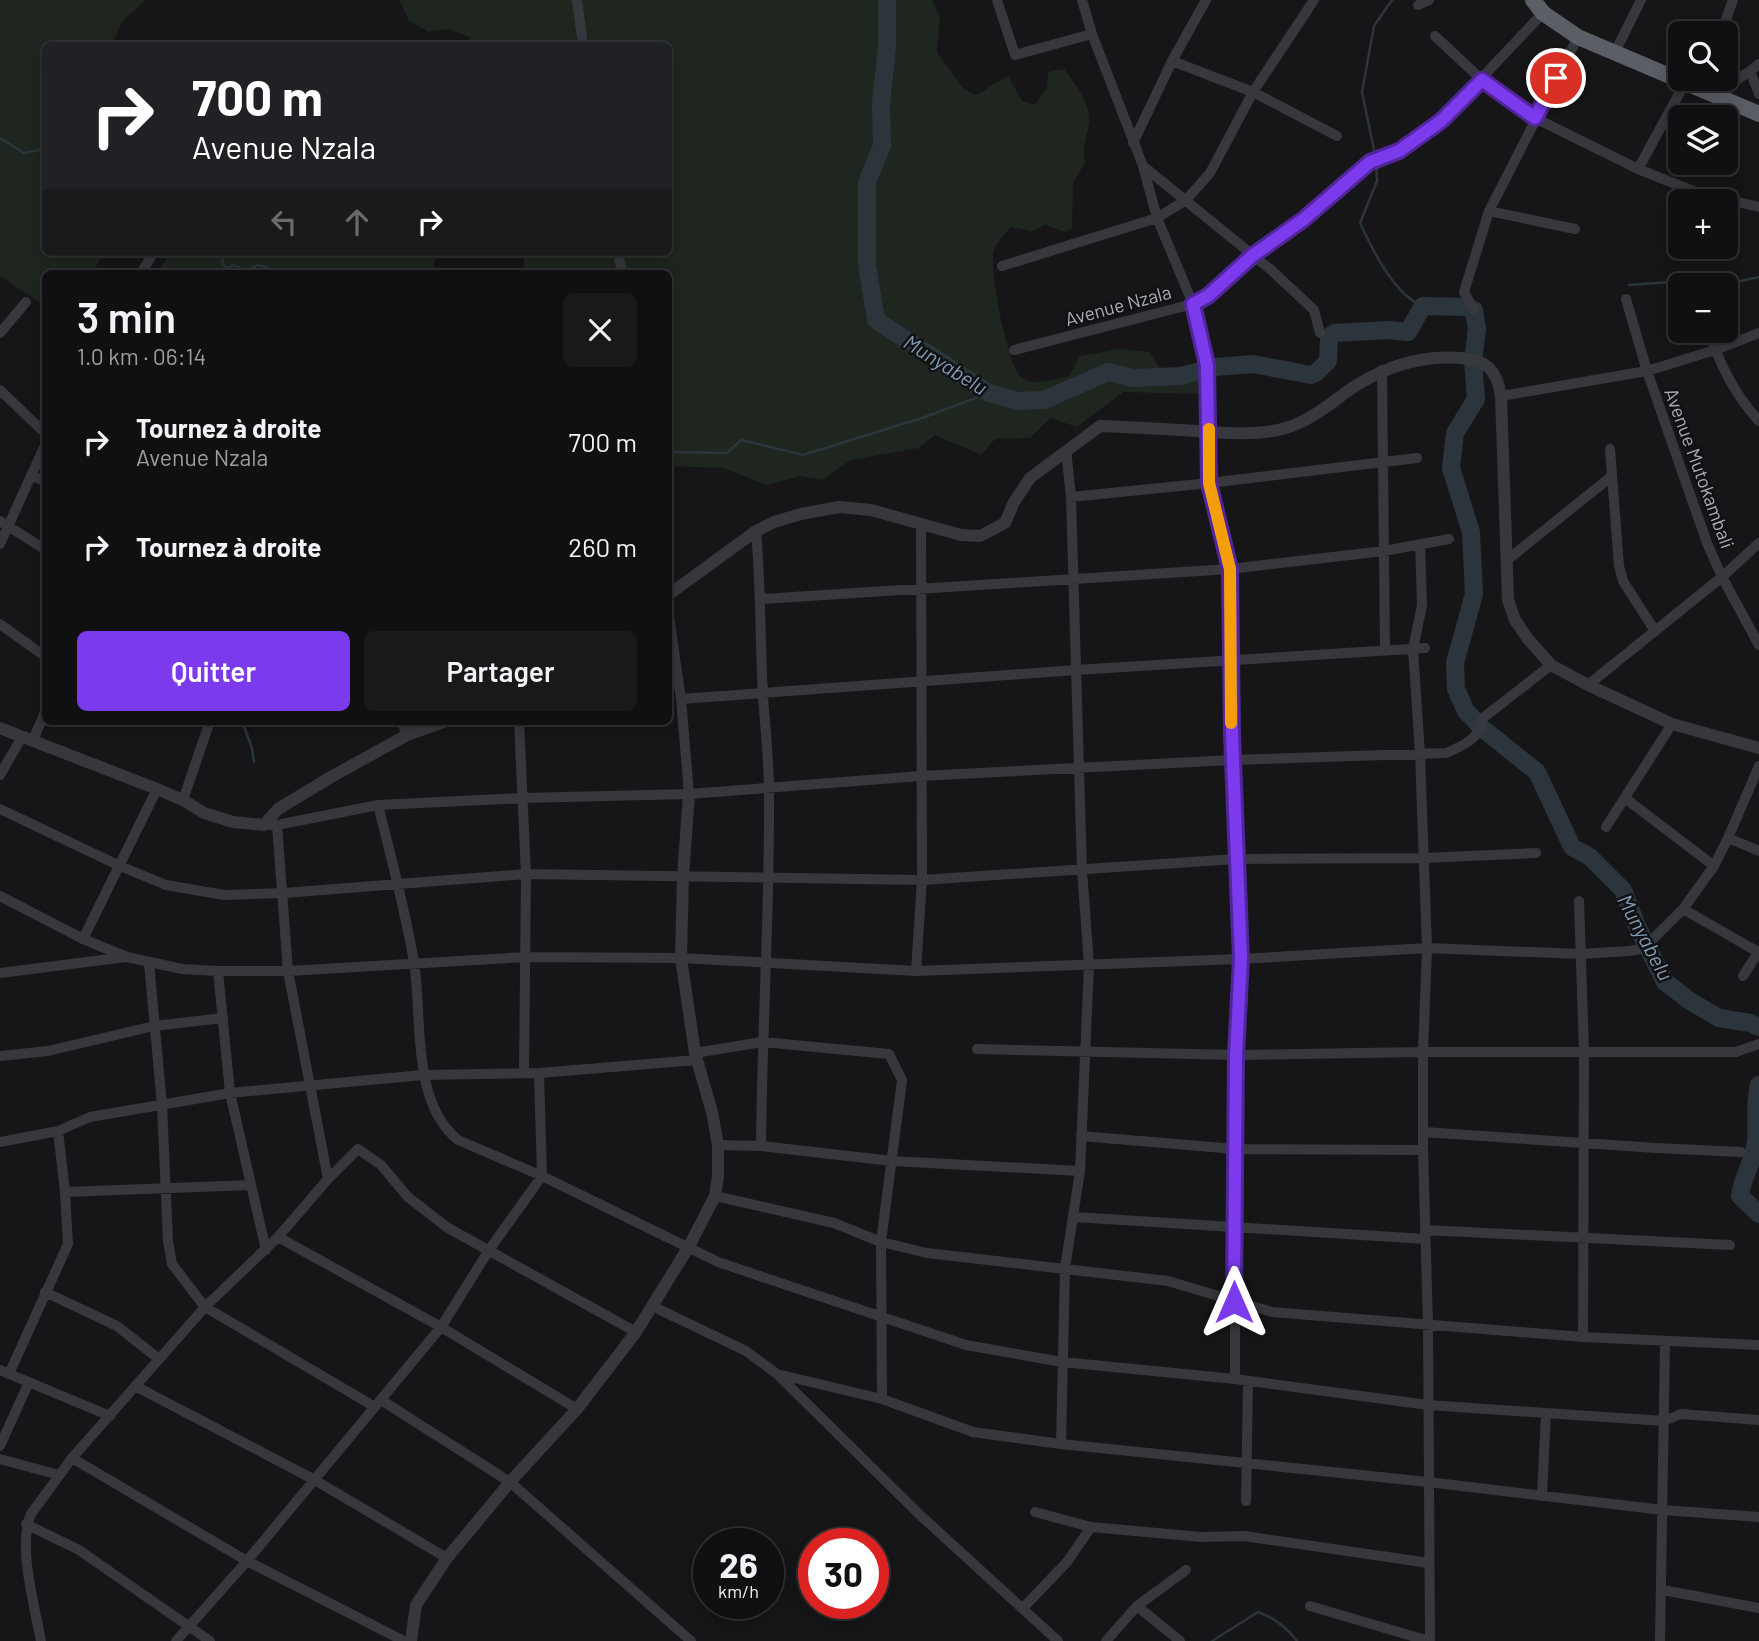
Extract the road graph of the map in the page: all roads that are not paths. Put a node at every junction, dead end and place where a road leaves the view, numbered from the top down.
1 (577, 0) edge
2 (997, 0) edge
3 (1082, 0) edge
4 (1206, 0) edge
5 (1314, 0) edge
6 (1429, 0) edge
7 (1641, 0) edge
8 (1733, 0) edge
9 (1418, 5) dead end
10 (1538, 6) edge
11 (1725, 21) edge
12 (1092, 34) junction
13 (1435, 36) dead end
14 (1578, 37) junction
15 (582, 42) edge
16 (1615, 52) junction
17 (1172, 61) junction
18 (1754, 67) edge
19 (1668, 74) edge
20 (1482, 80) junction
21 (1697, 91) edge
22 (1709, 91) edge
23 (1253, 92) junction
24 (1759, 94) edge
25 (1759, 114) edge
26 (1535, 118) junction
27 (1337, 136) dead end
28 (1133, 143) junction
29 (1143, 166) junction
30 (1638, 169) junction
31 (1186, 200) junction
32 (1759, 207) edge
33 (1489, 211) junction
34 (1157, 218) junction
35 (1574, 229) dead end
36 (1252, 256) junction
37 (1002, 266) dead end
38 (1626, 299) dead end
39 (26, 302) dead end
40 (1193, 304) junction
41 (1474, 310) dead end
42 (0, 333) edge
43 (1320, 333) dead end
44 (1759, 333) edge
45 (1713, 343) edge
46 (1014, 350) dead end
47 (1715, 350) junction
48 (1382, 370) junction
49 (1647, 371) junction
50 (0, 390) edge
51 (1502, 396) junction
52 (1759, 421) edge
53 (42, 430) edge
54 (1209, 432) junction
55 (1610, 449) dead end
56 (1066, 450) junction
57 (42, 452) edge
58 (1417, 458) dead end
59 (1381, 462) junction
60 (31, 475) junction
61 (1612, 476) junction
62 (42, 480) edge
63 (1209, 483) junction
64 (1071, 496) junction
65 (4, 524) edge
66 (921, 524) junction
67 (757, 531) junction
68 (1449, 539) dead end
69 (1759, 543) edge
70 (0, 544) edge
71 (1420, 544) junction
72 (42, 548) edge
73 (1384, 551) junction
74 (1506, 561) junction
75 (1230, 569) junction
76 (1722, 577) junction
77 (1074, 578) junction
78 (921, 589) junction
79 (672, 592) edge
80 (761, 599) junction
81 (0, 624) edge
82 (1655, 631) junction
83 (672, 637) edge
84 (1759, 645) edge
85 (1424, 648) dead end
86 (1413, 649) junction
87 (1385, 650) junction
88 (42, 654) edge
89 (1230, 660) junction
90 (1551, 665) junction
91 (1076, 670) junction
92 (920, 681) junction
93 (1588, 685) junction
94 (763, 694) junction
95 (681, 699) junction
96 (42, 716) edge
97 (1672, 724) junction
98 (209, 725) edge
99 (403, 725) edge
100 (435, 725) edge
101 (519, 725) edge
102 (0, 727) edge
103 (407, 735) junction
104 (28, 738) junction
105 (1759, 748) edge
106 (1420, 754) junction
107 (1232, 760) junction
108 (1759, 766) edge
109 (1080, 770) junction
110 (0, 775) edge
111 (921, 776) junction
112 (769, 788) junction
113 (157, 789) junction
114 (689, 794) junction
115 (523, 798) junction
116 (1625, 798) junction
117 (183, 800) junction
118 (378, 805) junction
119 (0, 809) edge
120 (270, 825) junction
121 (1606, 827) dead end
122 (1728, 838) junction
123 (1759, 851) edge
124 (1536, 853) dead end
125 (1424, 858) junction
126 (1236, 859) junction
127 (120, 866) junction
128 (1714, 866) junction
129 (1082, 870) junction
130 (526, 874) junction
131 (683, 876) junction
132 (769, 878) junction
133 (922, 880) junction
134 (398, 884) junction
135 (284, 893) junction
136 (0, 896) edge
137 (1579, 901) dead end
138 (1683, 909) junction
139 (83, 939) junction
140 (1427, 948) junction
141 (1759, 952) edge
142 (1580, 954) junction
143 (127, 957) junction
144 (526, 957) junction
145 (681, 958) junction
146 (1241, 959) junction
147 (149, 963) junction
148 (766, 963) junction
149 (414, 965) junction
150 (1088, 965) junction
151 (218, 971) junction
152 (288, 971) junction
153 (916, 971) junction
154 (0, 973) edge
155 (1743, 975) dead end
156 (223, 1018) junction
157 (154, 1026) junction
158 (762, 1042) junction
159 (1759, 1044) edge
160 (977, 1049) dead end
161 (1087, 1051) junction
162 (1423, 1052) junction
163 (1584, 1052) junction
164 (1236, 1055) junction
165 (0, 1056) edge
166 (696, 1057) junction
167 (524, 1073) junction
168 (539, 1073) junction
169 (423, 1075) junction
170 (310, 1086) junction
171 (230, 1093) junction
172 (162, 1105) junction
173 (58, 1131) junction
174 (1424, 1132) junction
175 (1082, 1136) junction
176 (0, 1142) edge
177 (1584, 1142) junction
178 (718, 1145) junction
179 (761, 1146) junction
180 (1235, 1149) junction
181 (1423, 1150) junction
182 (1741, 1152) dead end
183 (892, 1161) junction
184 (1080, 1171) junction
185 (542, 1176) junction
186 (328, 1179) junction
187 (251, 1185) junction
188 (166, 1189) junction
189 (65, 1192) junction
190 (715, 1196) junction
191 (1074, 1217) junction
192 (1234, 1226) junction
193 (1425, 1235) junction
194 (278, 1237) junction
195 (1584, 1237) junction
196 (881, 1241) junction
197 (1730, 1245) dead end
198 (688, 1248) junction
199 (265, 1250) junction
200 (489, 1250) junction
201 (1065, 1268) junction
202 (45, 1292) junction
203 (1234, 1302) junction
204 (652, 1306) junction
205 (205, 1307) junction
206 (881, 1318) junction
207 (1428, 1323) junction
208 (441, 1327) junction
209 (636, 1332) junction
210 (1583, 1337) junction
211 (1665, 1342) junction
212 (1759, 1345) edge
213 (159, 1359) junction
214 (1062, 1362) junction
215 (5, 1372) edge
216 (777, 1374) junction
217 (1235, 1379) junction
218 (1248, 1381) junction
219 (29, 1382) junction
220 (135, 1386) junction
221 (882, 1399) junction
222 (378, 1403) junction
223 (1428, 1405) junction
224 (576, 1409) junction
225 (1546, 1413) junction
226 (110, 1416) junction
227 (1759, 1420) edge
228 (1664, 1421) junction
229 (1060, 1444) junction
230 (0, 1446) edge
231 (72, 1458) junction
232 (0, 1459) edge
233 (1247, 1462) junction
234 (59, 1475) junction
235 (313, 1479) junction
236 (510, 1482) junction
237 (1428, 1482) junction
238 (1542, 1496) junction
239 (1246, 1501) dead end
240 (1663, 1510) junction
241 (1035, 1512) dead end
242 (1759, 1517) edge
243 (26, 1524) junction
244 (1091, 1527) junction
245 (447, 1558) junction
246 (247, 1561) junction
247 (1429, 1563) junction
248 (1186, 1570) dead end
249 (1663, 1590) junction
250 (1137, 1606) junction
251 (1310, 1606) dead end
252 (1023, 1608) junction
253 (1759, 1608) edge
254 (189, 1627) junction
255 (41, 1641) edge
256 (176, 1641) edge
257 (210, 1641) edge
258 (404, 1641) edge
259 (411, 1641) edge
260 (691, 1641) edge
261 (1058, 1641) edge
262 (1106, 1641) edge
263 (1180, 1641) edge
264 (1430, 1641) edge
265 (1660, 1641) edge

1 - 15 street
2 - 12 street
3 - 12 street
4 - 17 street
5 - 23 street
6 - 9 street
7 - 16 street
8 - 11 street
10 - 14 highway
10 - 20 street, Avenue Nzala
12 - 28 street
13 - 20 street
14 - 16 highway
14 - 26 street
16 - 19 highway
17 - 23 street
17 - 28 street
18 - 24 street
20 - 26 street
20 - 36 street, Avenue Nzala
21 - 30 street
22 - 25 highway
23 - 27 street
23 - 31 street
26 - 30 street
26 - 33 street
28 - 29 street
29 - 31 street
29 - 34 street
30 - 32 street
31 - 34 street
31 - 36 street
33 - 35 street
33 - 41 street
34 - 37 street
34 - 40 street
36 - 40 street, Avenue Nzala
36 - 43 street
38 - 49 street, Avenue Mutokambali
39 - 42 street
40 - 46 street, Avenue Nzala
40 - 54 street
44 - 47 street
45 - 47 street
47 - 49 street
47 - 52 street
48 - 51 street
48 - 54 street
48 - 59 street
49 - 51 street
49 - 76 street, Avenue Mutokambali
50 - 53 street
51 - 74 street
54 - 56 street
54 - 63 street
55 - 61 street
56 - 64 street
56 - 66 street
57 - 60 street
58 - 59 street
59 - 63 street
59 - 73 street
60 - 62 street
60 - 65 street
61 - 74 street
61 - 82 street
63 - 64 street
63 - 75 street
64 - 77 street
65 - 70 street
65 - 72 street
66 - 67 street
66 - 78 street
67 - 79 street
67 - 80 street
68 - 71 street
69 - 76 street, Avenue Mutokambali
71 - 73 street
71 - 86 street
73 - 75 street
73 - 87 street
74 - 90 street
75 - 77 street
75 - 89 street
76 - 82 street
76 - 84 street, Avenue Mutokambali
77 - 78 street
77 - 91 street
78 - 80 street
78 - 92 street
80 - 94 street
81 - 88 street
82 - 93 street
83 - 95 street
85 - 86 street
86 - 87 street
86 - 106 street
87 - 89 street
89 - 91 street
89 - 107 street
90 - 93 street
90 - 106 street
91 - 92 street
91 - 109 street
92 - 94 street
92 - 111 street
93 - 97 street
94 - 95 street
94 - 112 street
95 - 114 street
96 - 104 street
97 - 105 street
97 - 116 street
98 - 117 street
99 - 103 street
100 - 103 street
101 - 115 street
102 - 104 street
103 - 120 street
104 - 110 street
104 - 113 street
106 - 107 street
106 - 125 street
107 - 109 street
107 - 126 street
108 - 122 street
109 - 111 street
109 - 129 street
111 - 112 street
111 - 133 street
112 - 114 street
112 - 132 street
113 - 117 street
113 - 127 street
114 - 115 street
114 - 131 street
115 - 118 street
115 - 130 street
116 - 121 street
116 - 128 street
117 - 120 street
118 - 120 street
118 - 134 street
119 - 127 street
120 - 135 street
122 - 123 street
122 - 128 street
124 - 125 street
125 - 126 street
125 - 140 street
126 - 129 street
126 - 146 street
127 - 135 street
127 - 139 street
128 - 138 street
129 - 133 street
129 - 150 street
130 - 131 street
130 - 134 street
130 - 144 street
131 - 132 street
131 - 145 street
132 - 133 street
132 - 148 street
133 - 153 street
134 - 135 street
134 - 149 street
135 - 152 street
136 - 139 street
137 - 142 street
138 - 141 street
138 - 142 street
139 - 143 street
140 - 142 street
140 - 146 street
140 - 162 street
141 - 155 street
142 - 163 street
143 - 147 street
143 - 154 street
144 - 145 street
144 - 149 street
144 - 167 street
145 - 148 street
145 - 166 street
146 - 150 street
146 - 164 street
147 - 151 street
147 - 157 street
148 - 153 street
148 - 158 street
149 - 152 street
149 - 169 street
150 - 153 street
150 - 161 street
151 - 152 street
151 - 156 street
152 - 170 street
156 - 157 street
156 - 171 street
157 - 165 street
157 - 172 street
158 - 166 street
158 - 179 street
158 - 183 street
159 - 163 street
160 - 161 street
161 - 164 street
161 - 175 street
162 - 163 street
162 - 164 street
162 - 174 street
163 - 177 street
164 - 180 street
166 - 168 street
166 - 178 street
167 - 168 street
167 - 169 street
168 - 185 street
169 - 170 street
169 - 185 street
170 - 171 street
170 - 186 street
171 - 172 street
171 - 187 street
172 - 173 street
172 - 188 street
173 - 176 street
173 - 189 street
174 - 177 street
174 - 181 street
175 - 180 street
175 - 184 street
177 - 182 street
177 - 195 street
178 - 179 street
178 - 190 street
179 - 183 street
180 - 181 street
180 - 192 street
181 - 193 street
183 - 184 street
183 - 196 street
184 - 191 street
185 - 198 street
185 - 200 street
186 - 194 street
186 - 200 street
187 - 188 street
187 - 199 street
188 - 189 street
188 - 205 street
189 - 202 street
190 - 196 street
190 - 198 street
191 - 192 street
191 - 201 street
192 - 193 street
192 - 203 street
193 - 195 street
193 - 207 street
194 - 199 street
194 - 208 street
195 - 197 street
195 - 210 street
196 - 201 street
196 - 206 street
198 - 204 street
198 - 206 street
199 - 205 street
200 - 208 street
200 - 209 street
201 - 203 street
201 - 214 street
202 - 213 street
202 - 215 street
203 - 207 street
203 - 217 street
204 - 209 street
204 - 216 street
205 - 213 street
205 - 222 street
206 - 214 street
206 - 221 street
207 - 210 street
207 - 223 street
208 - 222 street
208 - 224 street
209 - 224 street
210 - 211 street
211 - 212 street
211 - 228 street
213 - 220 street
214 - 217 street
214 - 229 street
215 - 219 street
216 - 221 street
216 - 252 street
217 - 218 street
218 - 223 street
218 - 233 street
219 - 226 street
219 - 230 street
220 - 226 street
220 - 235 street
221 - 229 street
222 - 235 street
222 - 236 street
223 - 225 street
223 - 237 street
224 - 236 street
225 - 228 street
225 - 238 street
226 - 231 street
227 - 228 street
228 - 240 street
229 - 233 street
231 - 234 street
231 - 246 street
232 - 234 street
233 - 237 street
233 - 239 street
234 - 243 street
235 - 245 street
235 - 246 street
236 - 245 street
236 - 260 street
237 - 238 street
237 - 247 street
238 - 240 street
240 - 242 street
240 - 249 street
241 - 244 street
243 - 254 street
243 - 255 street
244 - 247 street
244 - 252 street
245 - 259 street
246 - 254 street
246 - 258 street
247 - 264 street
248 - 250 street
249 - 253 street
249 - 265 street
250 - 262 street
250 - 263 street
251 - 264 street
252 - 261 street
254 - 256 street
254 - 257 street

